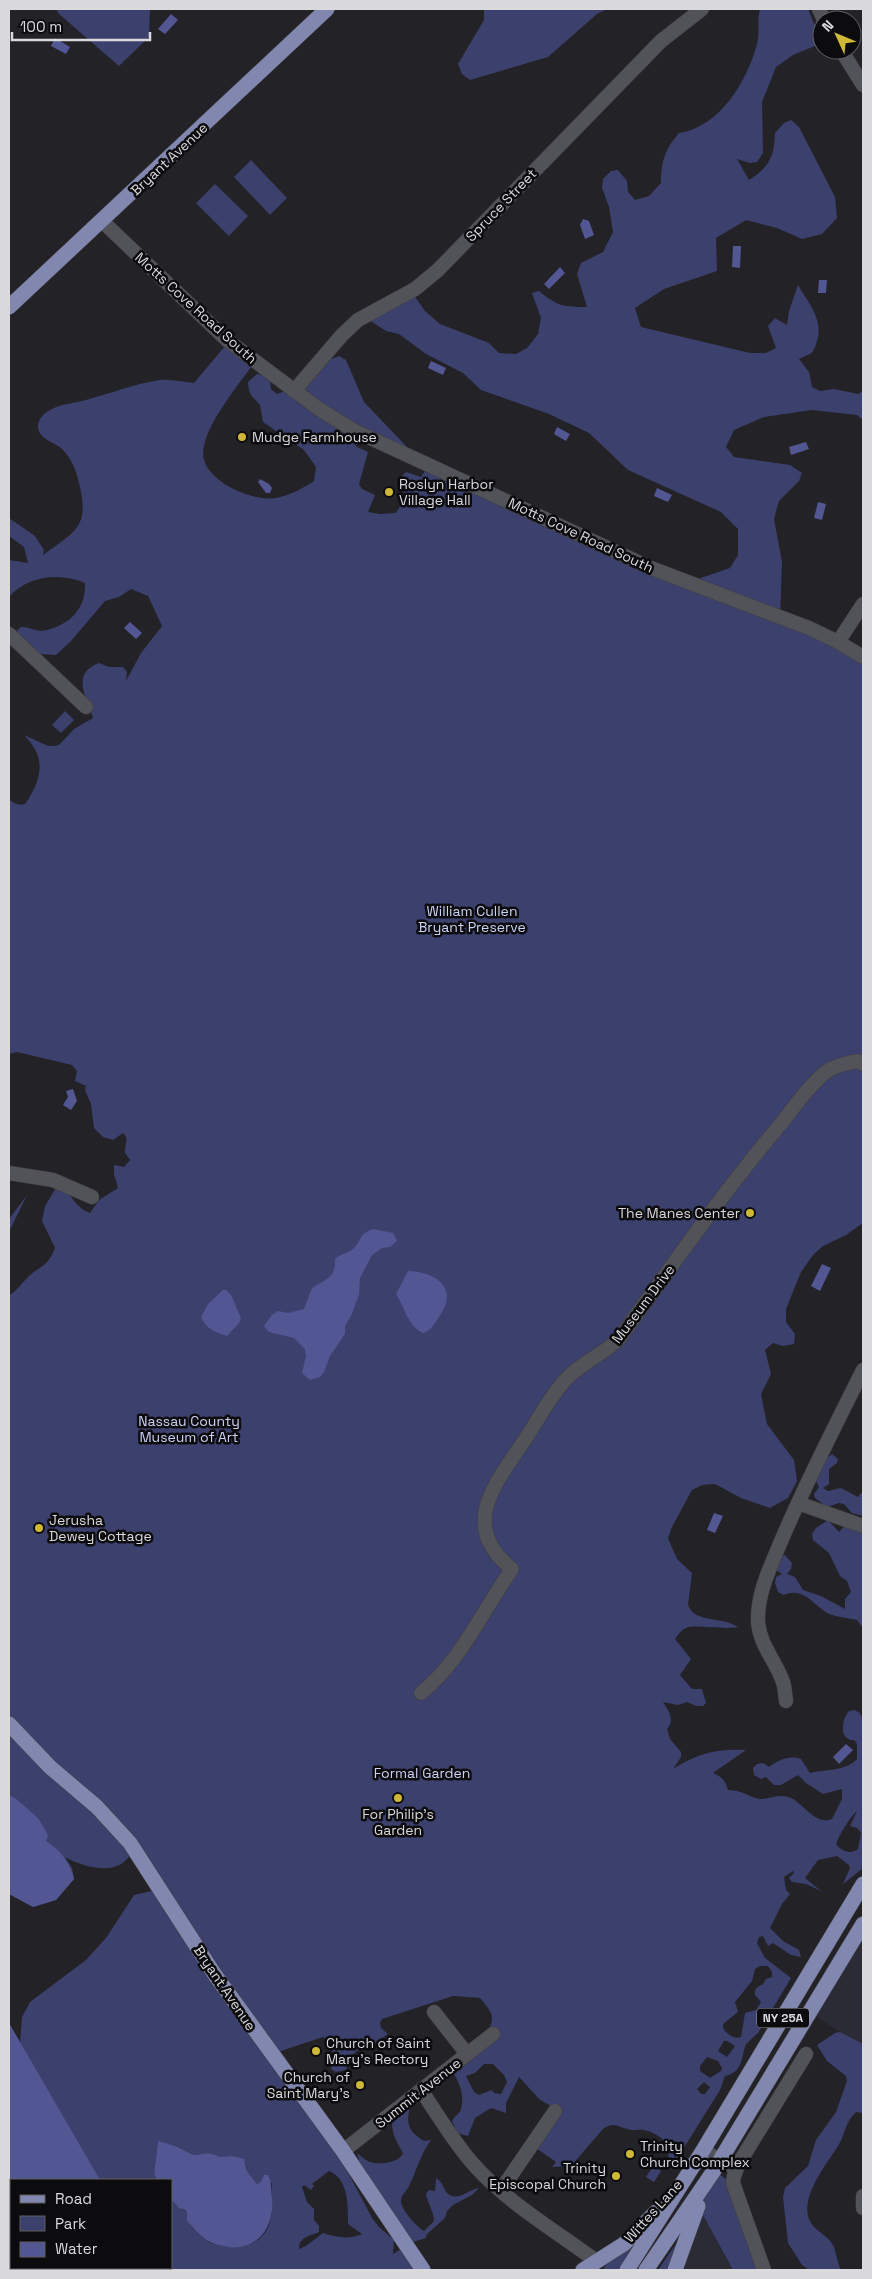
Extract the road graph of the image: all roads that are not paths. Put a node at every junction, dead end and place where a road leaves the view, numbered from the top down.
1 (327, 9) edge
2 (702, 9) edge
3 (847, 60) edge
4 (863, 85) edge
5 (102, 221) junction
6 (9, 307) edge
7 (294, 391) junction
8 (863, 604) edge
9 (9, 634) edge
10 (838, 642) junction
11 (863, 657) edge
12 (86, 707) dead end
13 (863, 1064) edge
14 (9, 1172) edge
15 (92, 1197) dead end
16 (863, 1370) edge
17 (798, 1503) junction
18 (863, 1526) edge
19 (421, 1692) dead end
20 (786, 1701) dead end
21 (9, 1724) edge
22 (863, 1884) edge
23 (863, 1924) edge
24 (434, 2012) dead end
25 (493, 2034) dead end
26 (467, 2054) junction
27 (806, 2054) dead end
28 (421, 2090) junction
29 (555, 2111) dead end
30 (343, 2151) junction
31 (703, 2151) junction
32 (694, 2164) junction
33 (717, 2166) junction
34 (736, 2168) junction
35 (501, 2190) junction
36 (863, 2196) edge
37 (863, 2208) edge
38 (580, 2250) junction
39 (595, 2266) edge
40 (423, 2270) edge
41 (581, 2270) edge
42 (627, 2270) edge
43 (646, 2270) edge
44 (675, 2270) edge
45 (764, 2270) edge

1 - 5 main road, Bryant Avenue
2 - 7 street, Spruce Street
3 - 4 street
5 - 6 main road, Bryant Avenue
5 - 7 street, Motts Cove Road South
7 - 10 street, Motts Cove Road South
8 - 10 street
9 - 12 street
10 - 11 street, Motts Cove Road South
13 - 19 street, Museum Drive
14 - 15 street
16 - 17 street
17 - 18 street
17 - 20 street
21 - 30 main road, Bryant Avenue
22 - 31 main road, NY 25A
23 - 33 main road, NY 25A
24 - 26 street
25 - 26 street, Summit Avenue
26 - 28 street, Summit Avenue
27 - 34 street
28 - 30 street, Summit Avenue
28 - 35 street
29 - 35 street
30 - 40 main road, Bryant Avenue
31 - 32 main road, NY 25A
31 - 33 street
32 - 39 main road, Wittes Lane
32 - 42 main road, NY 25A
33 - 34 street
33 - 43 main road, NY 25A
33 - 44 main road
34 - 45 street
35 - 38 street
36 - 37 street
38 - 39 street
38 - 41 street
39 - 41 main road, Wittes Lane

